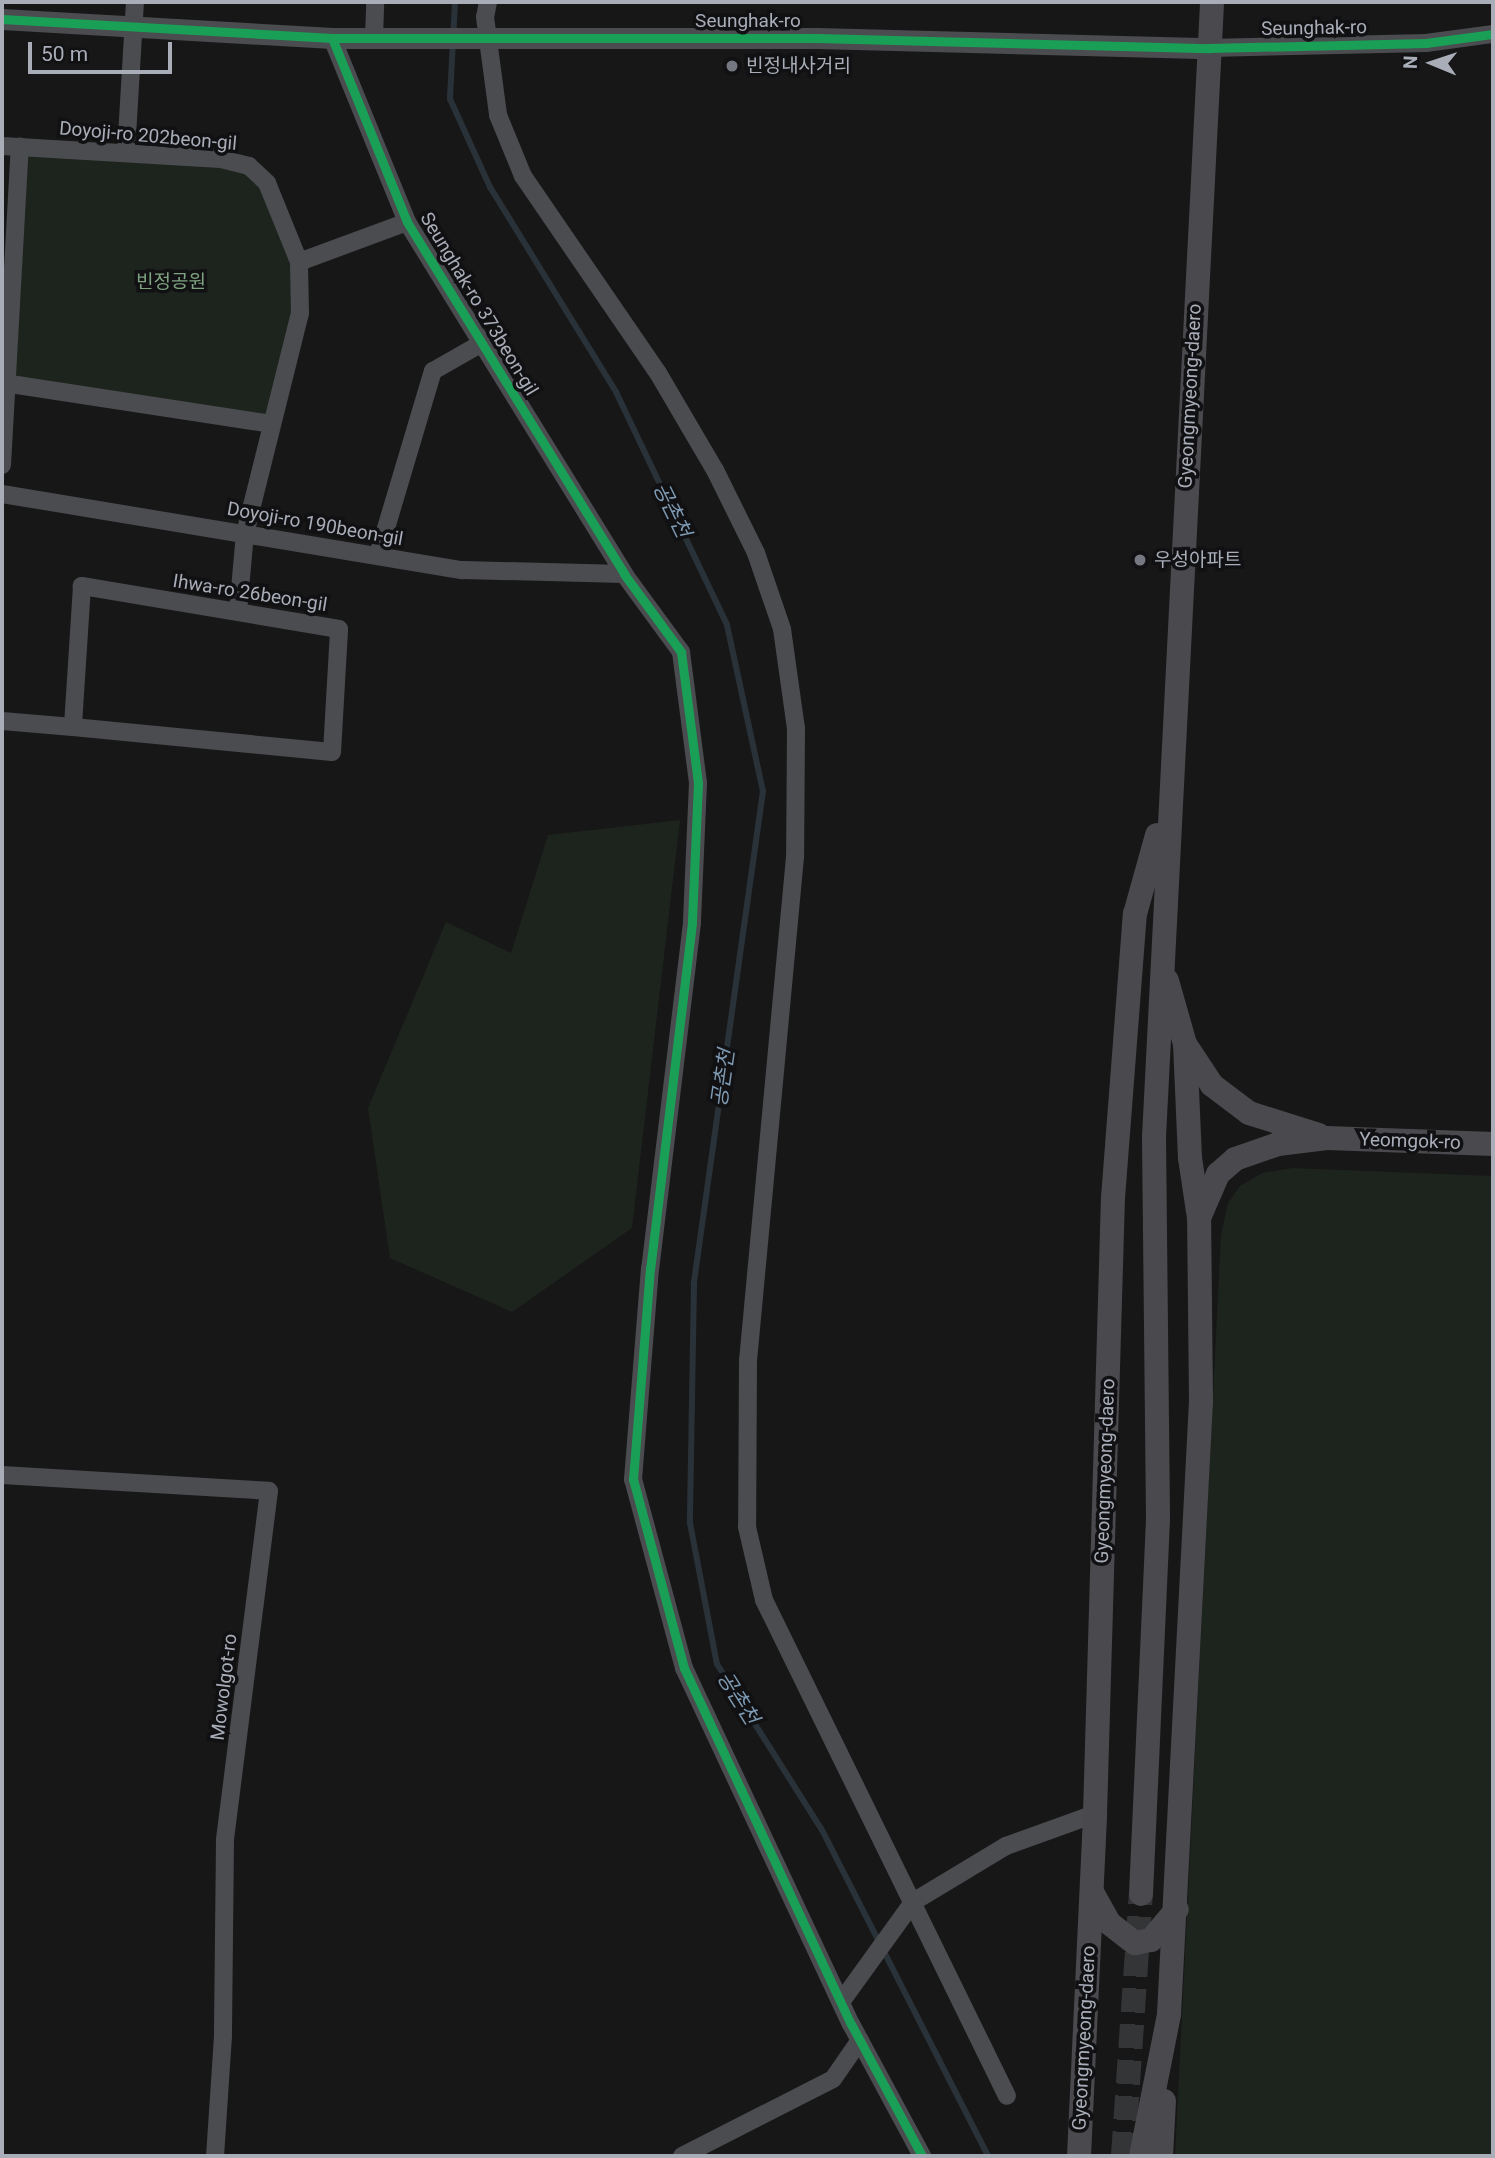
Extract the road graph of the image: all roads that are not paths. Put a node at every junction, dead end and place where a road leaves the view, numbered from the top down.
1 (135, 2) edge
2 (375, 2) edge
3 (488, 2) edge
4 (1212, 2) edge
5 (2, 19) edge
6 (136, 26) junction
7 (1493, 34) edge
8 (332, 38) junction
9 (374, 38) junction
10 (1209, 48) junction
11 (11, 146) edge
12 (126, 153) junction
13 (407, 222) junction
14 (299, 262) junction
15 (482, 343) junction
16 (4, 383) junction
17 (272, 424) junction
18 (2, 465) edge
19 (2, 494) edge
20 (245, 533) junction
21 (378, 555) junction
22 (624, 573) junction
23 (238, 612) junction
24 (2, 721) edge
25 (73, 727) junction
26 (1168, 790) junction
27 (1161, 960) junction
28 (1185, 1044) junction
29 (1326, 1138) junction
30 (1493, 1144) edge
31 (1199, 1218) junction
32 (2, 1475) edge
33 (1095, 1814) junction
34 (1092, 1892) junction
35 (1140, 1894) tunnel mouth
36 (910, 1906) junction
37 (1177, 1909) junction
38 (846, 1995) junction
39 (1169, 2014) junction
40 (860, 2040) junction
41 (1007, 2096) dead end
42 (215, 2156) edge
43 (682, 2156) edge
44 (922, 2156) edge
45 (1079, 2156) edge
46 (1141, 2156) edge
47 (1161, 2156) edge

1 - 6 street
2 - 9 street
3 - 36 street
4 - 10 main road, Gyeongmyeong-daero
5 - 6 street, Seunghak-ro
6 - 8 street, Seunghak-ro
6 - 12 street
7 - 10 street, Seunghak-ro
8 - 9 street, Seunghak-ro
8 - 13 street, Seunghak-ro 373beon-gil
9 - 10 street, Seunghak-ro
10 - 26 main road, Gyeongmyeong-daero
11 - 12 street, Doyoji-ro 202beon-gil
11 - 16 street, Doyoji-ro 202beon-gil
12 - 14 street, Doyoji-ro 202beon-gil
13 - 14 street
13 - 15 street, Seunghak-ro 373beon-gil
14 - 17 street, Doyoji-ro 202beon-gil
15 - 21 street, Seunghak-ro 373beon-gil
15 - 22 street, Seunghak-ro 373beon-gil
16 - 17 street
16 - 18 street, Doyoji-ro 202beon-gil
17 - 20 street, Doyoji-ro 202beon-gil
19 - 20 street, Doyoji-ro 190beon-gil
20 - 21 street, Doyoji-ro 190beon-gil
20 - 23 street, Doyoji-ro 202beon-gil
21 - 22 street, Doyoji-ro 190beon-gil
22 - 38 street, Seunghak-ro 373beon-gil
23 - 25 street, Ihwa-ro 26beon-gil
23 - 25 street, Ihwa-ro 26beon-gil
24 - 25 street, Ihwa-ro 26beon-gil
26 - 27 main road, Gyeongmyeong-daero
26 - 33 main road, Gyeongmyeong-daero
27 - 28 main road, Gyeongmyeong-daero
27 - 35 main road, Gyeongmyeong-daero
28 - 29 main road, Yeomgok-ro
28 - 31 main road, Gyeongmyeong-daero
29 - 30 main road, Yeomgok-ro
29 - 31 main road, Yeomgok-ro
31 - 37 main road, Gyeongmyeong-daero
32 - 42 street, Mowolgot-ro
33 - 34 main road, Gyeongmyeong-daero
33 - 36 street
34 - 37 main road
34 - 45 main road, Gyeongmyeong-daero
36 - 38 street
36 - 41 street
37 - 39 main road, Gyeongmyeong-daero
38 - 40 street, Seunghak-ro 373beon-gil
39 - 46 main road, Gyeongmyeong-daero
39 - 47 main road
40 - 43 street
40 - 44 street, Seunghak-ro 373beon-gil

